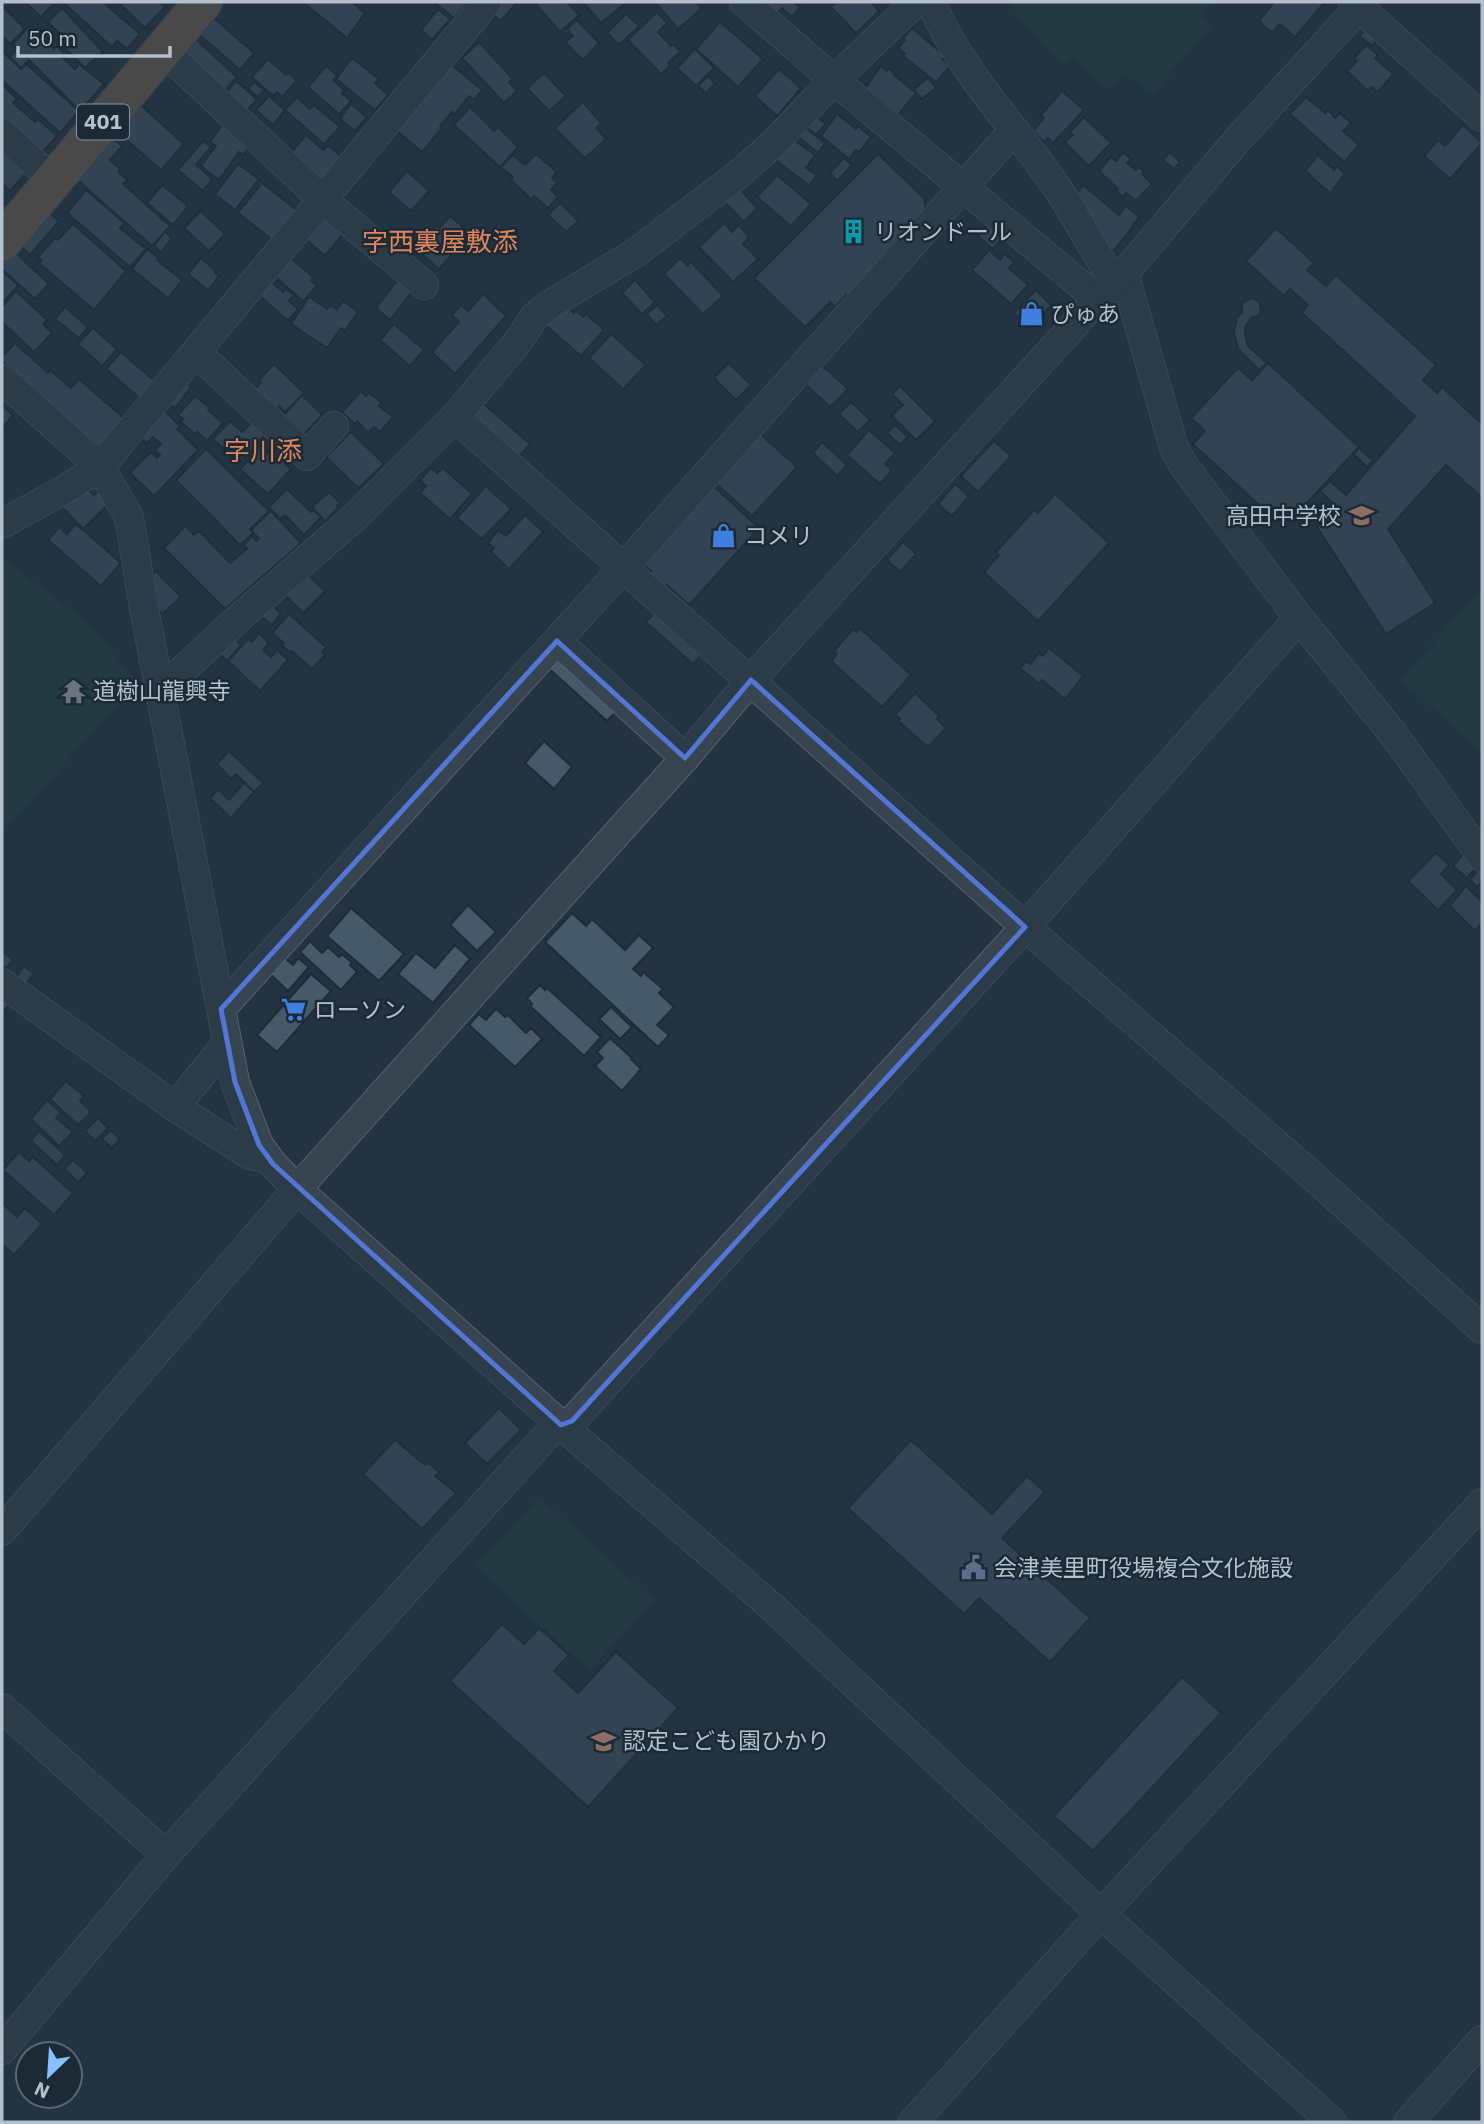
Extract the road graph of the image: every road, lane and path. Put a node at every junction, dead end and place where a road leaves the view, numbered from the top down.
1 (203, 2) edge
2 (486, 2) edge
3 (744, 2) edge
4 (915, 2) edge
5 (931, 2) edge
6 (1359, 3) edge
7 (163, 50) junction
8 (834, 80) junction
9 (1482, 117) edge
10 (1014, 131) junction
11 (2, 133) edge
12 (54, 181) junction
13 (962, 188) junction
14 (323, 200) junction
15 (2, 242) edge
16 (424, 285) dead end
17 (1112, 285) junction
18 (196, 352) junction
19 (2, 379) edge
20 (455, 417) junction
21 (334, 426) dead end
22 (100, 467) junction
23 (2, 524) edge
24 (624, 567) junction
25 (1299, 618) junction
26 (557, 641) junction
27 (751, 680) junction
28 (160, 691) junction
29 (685, 758) junction
30 (1482, 858) edge
31 (1025, 927) junction
32 (2, 984) edge
33 (221, 1009) junction
34 (227, 1043) junction
35 (175, 1107) junction
36 (269, 1159) junction
37 (297, 1189) junction
38 (1482, 1329) edge
39 (561, 1425) junction
40 (1482, 1503) edge
41 (2, 1531) edge
42 (2, 1708) edge
43 (166, 1855) junction
44 (1101, 1914) junction
45 (1482, 2040) edge
46 (2, 2050) edge
47 (913, 2122) edge
48 (1332, 2122) edge
49 (1408, 2122) edge

1 - 7 highway, 401
2 - 14 street
3 - 8 street
4 - 8 street
5 - 10 street
6 - 9 street
6 - 17 street
7 - 12 highway, 401
7 - 14 street
8 - 13 street
8 - 20 street
10 - 13 street
10 - 17 street
11 - 12 street
12 - 15 highway, 401
13 - 17 street
13 - 24 street
14 - 16 street
14 - 18 street
17 - 25 street
17 - 27 street
18 - 21 street
18 - 22 street
19 - 22 street
20 - 24 street
20 - 28 street
22 - 23 street
22 - 28 street
24 - 26 street
24 - 27 street
25 - 30 street
25 - 31 street
26 - 29 street
26 - 33 street
27 - 29 street
27 - 31 street
28 - 33 street
29 - 37 street
31 - 38 street
31 - 39 street
32 - 35 street
33 - 34 street
34 - 35 street
34 - 36 street
35 - 36 street
36 - 37 street
37 - 39 street
37 - 41 street
39 - 43 street
39 - 44 street
40 - 44 street
42 - 43 street
43 - 46 street
44 - 47 street
44 - 48 street
45 - 49 street

